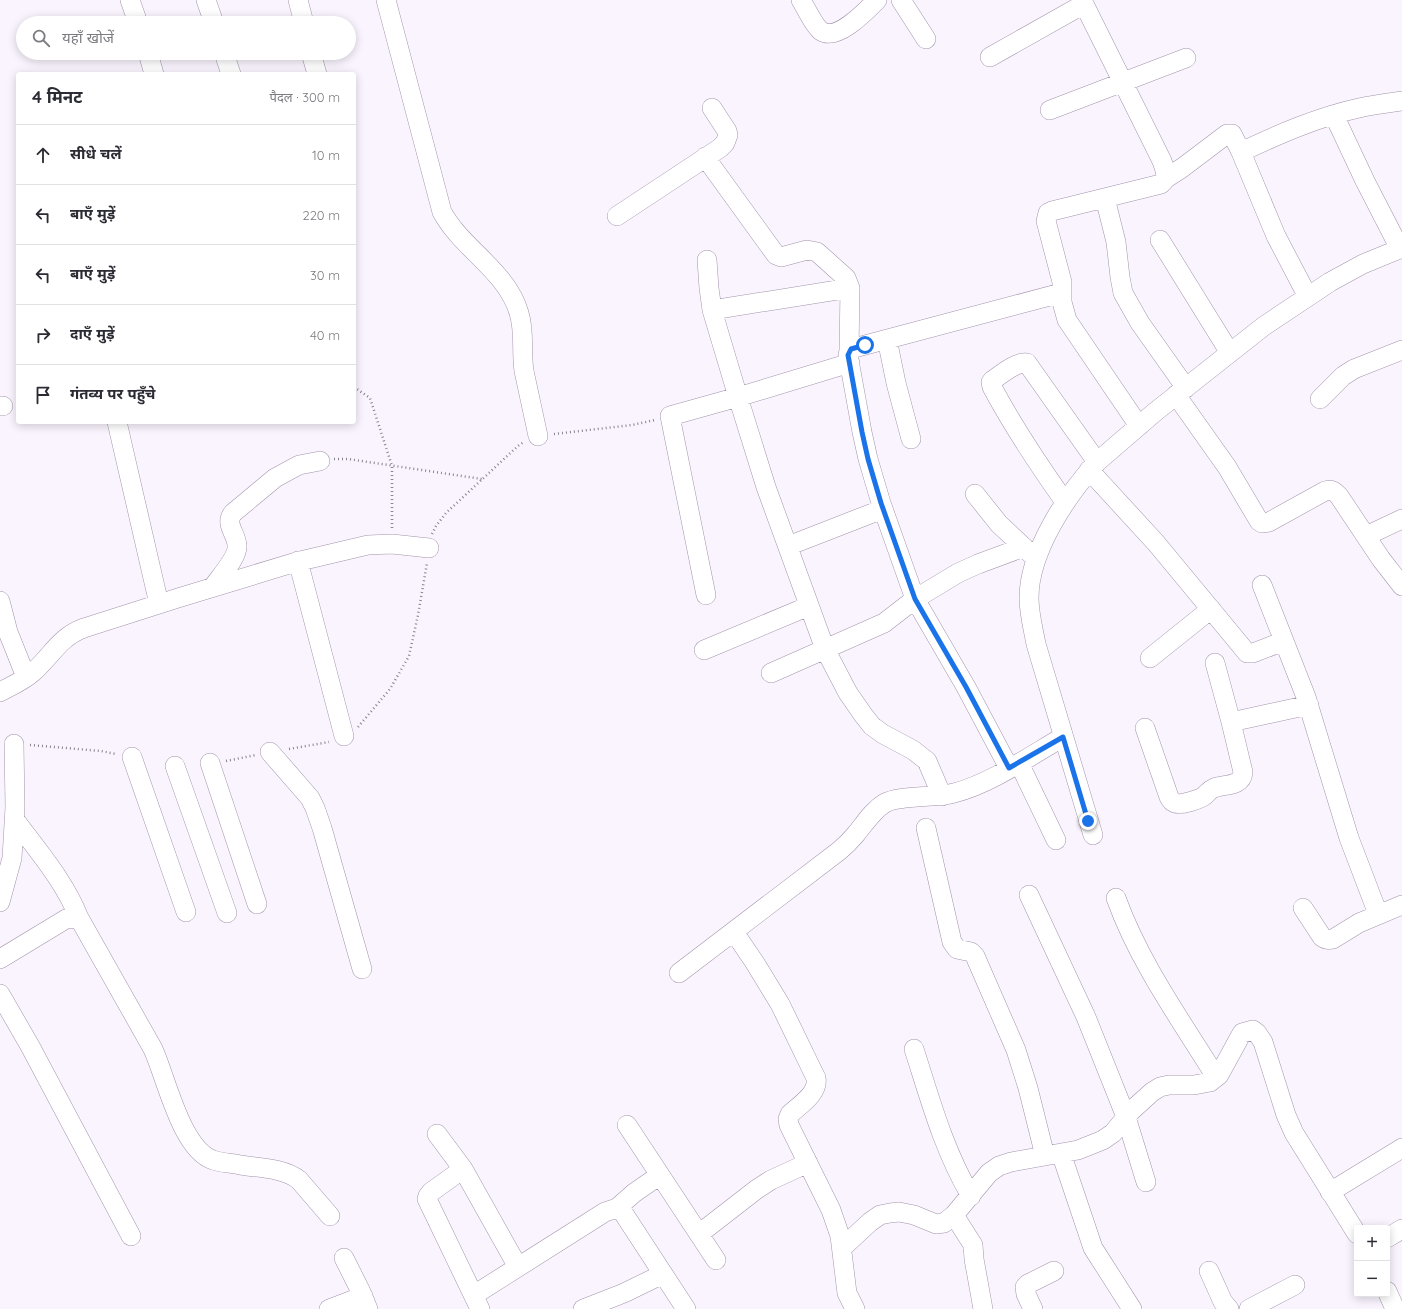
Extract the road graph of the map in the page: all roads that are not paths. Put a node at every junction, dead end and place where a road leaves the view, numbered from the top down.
1 (130, 0) edge
2 (206, 0) edge
3 (298, 0) edge
4 (386, 0) edge
5 (802, 0) edge
6 (877, 0) edge
7 (901, 0) edge
8 (1083, 2) edge
9 (136, 16) edge
10 (212, 16) edge
11 (302, 16) edge
12 (926, 39) dead end
13 (990, 57) dead end
14 (1186, 58) dead end
15 (150, 60) edge
16 (226, 60) edge
17 (313, 60) edge
18 (153, 72) edge
19 (230, 72) edge
20 (316, 72) edge
21 (1123, 82) junction
22 (1402, 100) edge
23 (712, 108) dead end
24 (1050, 110) dead end
25 (1334, 115) junction
26 (1241, 152) junction
27 (705, 157) junction
28 (1165, 179) junction
29 (1105, 198) junction
30 (617, 216) dead end
31 (1160, 240) dead end
32 (1401, 248) edge
33 (707, 260) dead end
34 (850, 288) junction
35 (1061, 293) junction
36 (1308, 297) junction
37 (712, 310) junction
38 (887, 339) junction
39 (1402, 350) edge
40 (1230, 353) junction
41 (849, 357) junction
42 (1181, 391) junction
43 (738, 397) junction
44 (1320, 399) dead end
45 (117, 424) edge
46 (1139, 426) junction
47 (538, 436) road end
48 (911, 439) dead end
49 (320, 461) road end
50 (1093, 466) junction
51 (975, 494) dead end
52 (1065, 502) junction
53 (883, 509) junction
54 (1402, 519) edge
55 (1366, 536) junction
56 (788, 546) junction
57 (429, 548) road end
58 (1030, 552) junction
59 (298, 561) junction
60 (1399, 578) edge
61 (1262, 585) dead end
62 (213, 587) junction
63 (706, 595) dead end
64 (915, 599) junction
65 (0, 601) edge
66 (159, 604) junction
67 (810, 606) junction
68 (1211, 609) junction
69 (1284, 641) junction
70 (825, 649) junction
71 (704, 650) dead end
72 (1150, 658) dead end
73 (1215, 663) dead end
74 (771, 673) dead end
75 (26, 677) junction
76 (0, 692) edge
77 (1309, 705) junction
78 (1231, 722) junction
79 (1145, 728) dead end
80 (344, 736) road end
81 (1063, 737) junction
82 (14, 744) road end
83 (270, 752) road end
84 (132, 757) road end
85 (210, 763) road end
86 (1014, 765) junction
87 (175, 766) dead end
88 (942, 796) junction
89 (15, 820) junction
90 (926, 828) dead end
91 (1092, 835) dead end
92 (1056, 840) dead end
93 (6, 855) edge
94 (1029, 895) dead end
95 (1116, 898) dead end
96 (0, 902) edge
97 (257, 904) dead end
98 (1402, 905) edge
99 (1303, 908) dead end
100 (186, 912) dead end
101 (227, 914) dead end
102 (1378, 914) junction
103 (79, 918) junction
104 (734, 932) junction
105 (0, 959) edge
106 (362, 968) dead end
107 (679, 973) dead end
108 (0, 994) edge
109 (914, 1049) dead end
110 (1216, 1077) junction
111 (1126, 1117) junction
112 (627, 1125) dead end
113 (437, 1134) dead end
114 (1402, 1148) edge
115 (1053, 1154) junction
116 (808, 1163) junction
117 (463, 1169) junction
118 (660, 1175) junction
119 (1146, 1182) dead end
120 (1330, 1192) junction
121 (971, 1196) junction
122 (617, 1208) junction
123 (954, 1215) junction
124 (330, 1216) dead end
125 (1354, 1229) edge
126 (1402, 1229) edge
127 (699, 1234) junction
128 (131, 1236) dead end
129 (1390, 1236) edge
130 (842, 1248) junction
131 (344, 1258) dead end
132 (716, 1260) dead end
133 (518, 1267) junction
134 (1054, 1271) dead end
135 (1209, 1271) dead end
136 (663, 1274) junction
137 (1295, 1285) dead end
138 (1390, 1297) edge
139 (365, 1302) edge
140 (477, 1302) edge
141 (1224, 1308) edge
142 (329, 1309) edge
143 (583, 1309) edge
144 (686, 1309) edge
145 (855, 1309) edge
146 (983, 1309) edge
147 (1033, 1309) edge
148 (1132, 1309) edge
149 (1249, 1309) edge
150 (1395, 1309) edge

1 - 9 street
2 - 10 street
3 - 11 street
4 - 47 street
5 - 6 street
7 - 12 street
8 - 13 street
8 - 21 street
14 - 21 street
15 - 18 street
16 - 19 street
17 - 20 street
21 - 24 street
21 - 28 street
22 - 25 street
23 - 27 street
25 - 26 street
25 - 32 street
26 - 28 street
26 - 36 street
27 - 30 street
27 - 34 street
28 - 29 street
29 - 35 street
29 - 42 street
31 - 40 street
32 - 36 street
33 - 37 street
34 - 37 street
34 - 41 street
35 - 38 street
35 - 46 street
36 - 40 street
37 - 43 street
38 - 41 street
38 - 48 street
39 - 44 street
40 - 42 street
41 - 43 street
41 - 53 street
42 - 46 street
42 - 55 street
43 - 56 street
43 - 63 street
45 - 66 street
46 - 50 street
49 - 62 street
50 - 52 street
50 - 52 street
50 - 68 street
51 - 58 street
52 - 58 street
53 - 56 street
53 - 64 street
54 - 55 street
55 - 60 street
56 - 67 street
57 - 59 street
58 - 64 street
58 - 81 street
59 - 62 street
59 - 80 street
61 - 69 street
62 - 66 street
64 - 70 street
64 - 86 street
65 - 75 street
66 - 75 street
67 - 70 street
67 - 71 street
68 - 69 street
68 - 72 street
69 - 77 street
70 - 74 street
70 - 88 street
73 - 78 street
75 - 76 street
77 - 78 street
77 - 102 street
78 - 79 street
81 - 86 street
81 - 91 street
82 - 89 street
83 - 106 street
84 - 100 street
85 - 97 street
86 - 88 street
86 - 92 street
87 - 101 street
88 - 104 street
89 - 93 street
89 - 103 street
90 - 115 street
93 - 96 street
94 - 111 street
95 - 110 street
98 - 102 street
99 - 102 street
103 - 105 street
103 - 124 street
104 - 107 street
104 - 116 street
108 - 128 street
109 - 121 street
110 - 111 street
110 - 120 street
111 - 115 street
111 - 119 street
112 - 118 street
113 - 117 street
114 - 120 street
115 - 121 street
115 - 148 street
116 - 127 street
116 - 130 street
117 - 133 street
117 - 140 street
118 - 122 street
118 - 127 street
120 - 125 street
121 - 123 street
122 - 133 street
122 - 136 street
123 - 130 street
123 - 146 street
126 - 129 street
127 - 132 street
130 - 145 street
131 - 139 street
133 - 140 street
134 - 147 street
135 - 141 street
136 - 143 street
136 - 144 street
137 - 149 street
138 - 150 street
139 - 142 street

